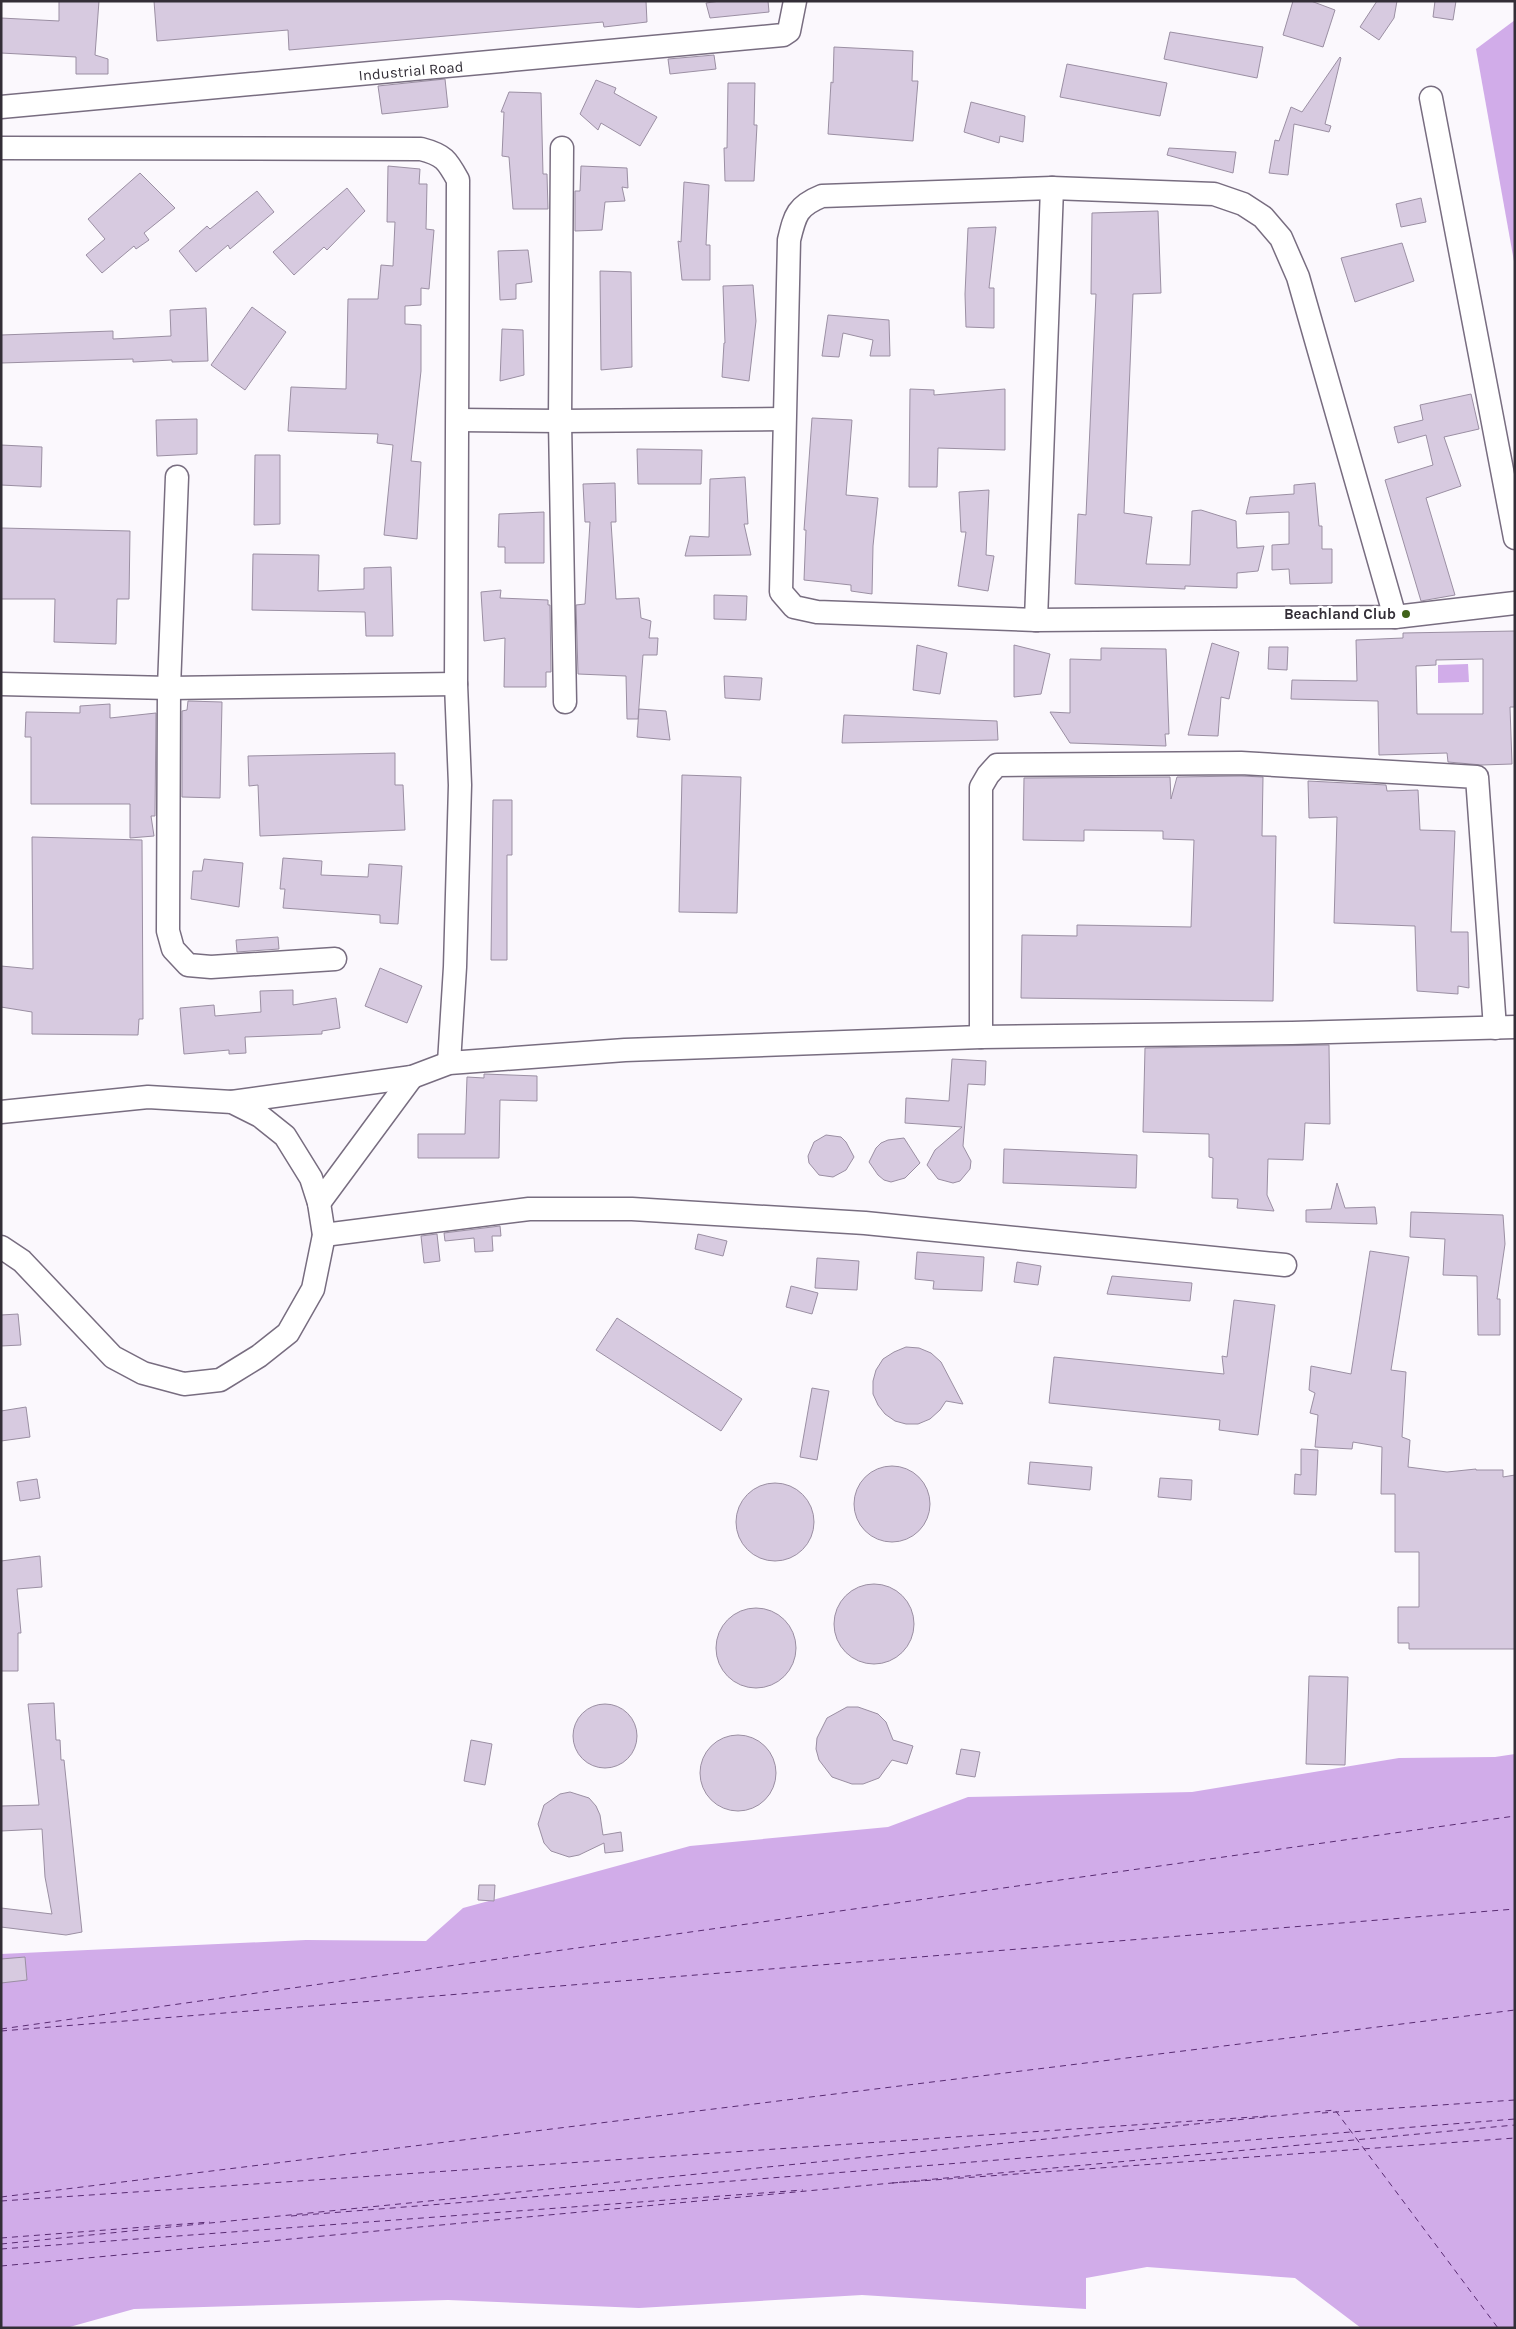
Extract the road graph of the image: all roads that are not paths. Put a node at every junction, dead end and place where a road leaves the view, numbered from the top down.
1 (795, 1) edge
2 (1431, 98) dead end
3 (1, 108) edge
4 (1, 148) edge
5 (562, 148) dead end
6 (1052, 188) junction
7 (784, 418) junction
8 (458, 420) junction
9 (560, 422) junction
10 (177, 477) dead end
11 (1515, 538) edge
12 (1515, 603) edge
13 (1395, 617) junction
14 (1036, 620) junction
15 (1, 684) edge
16 (456, 684) junction
17 (169, 688) junction
18 (565, 702) dead end
19 (336, 959) dead end
20 (1505, 1028) edge
21 (980, 1038) junction
22 (449, 1063) junction
23 (412, 1077) junction
24 (232, 1102) junction
25 (1, 1112) edge
26 (319, 1203) junction
27 (324, 1235) junction
28 (1, 1247) edge
29 (1285, 1265) dead end

1 - 3 street, Industrial Road
2 - 11 street
4 - 8 street
5 - 9 street
6 - 7 street
6 - 13 street
6 - 14 street
7 - 9 street
7 - 14 street
8 - 9 street
8 - 16 street
9 - 18 street
10 - 17 street
12 - 13 street
13 - 14 street
15 - 17 street
16 - 17 street
16 - 22 street
17 - 19 street
20 - 21 street
20 - 21 street
21 - 22 street
22 - 23 street
23 - 24 street
23 - 26 street
24 - 25 street
24 - 26 street
26 - 27 street
27 - 28 street
27 - 29 street

